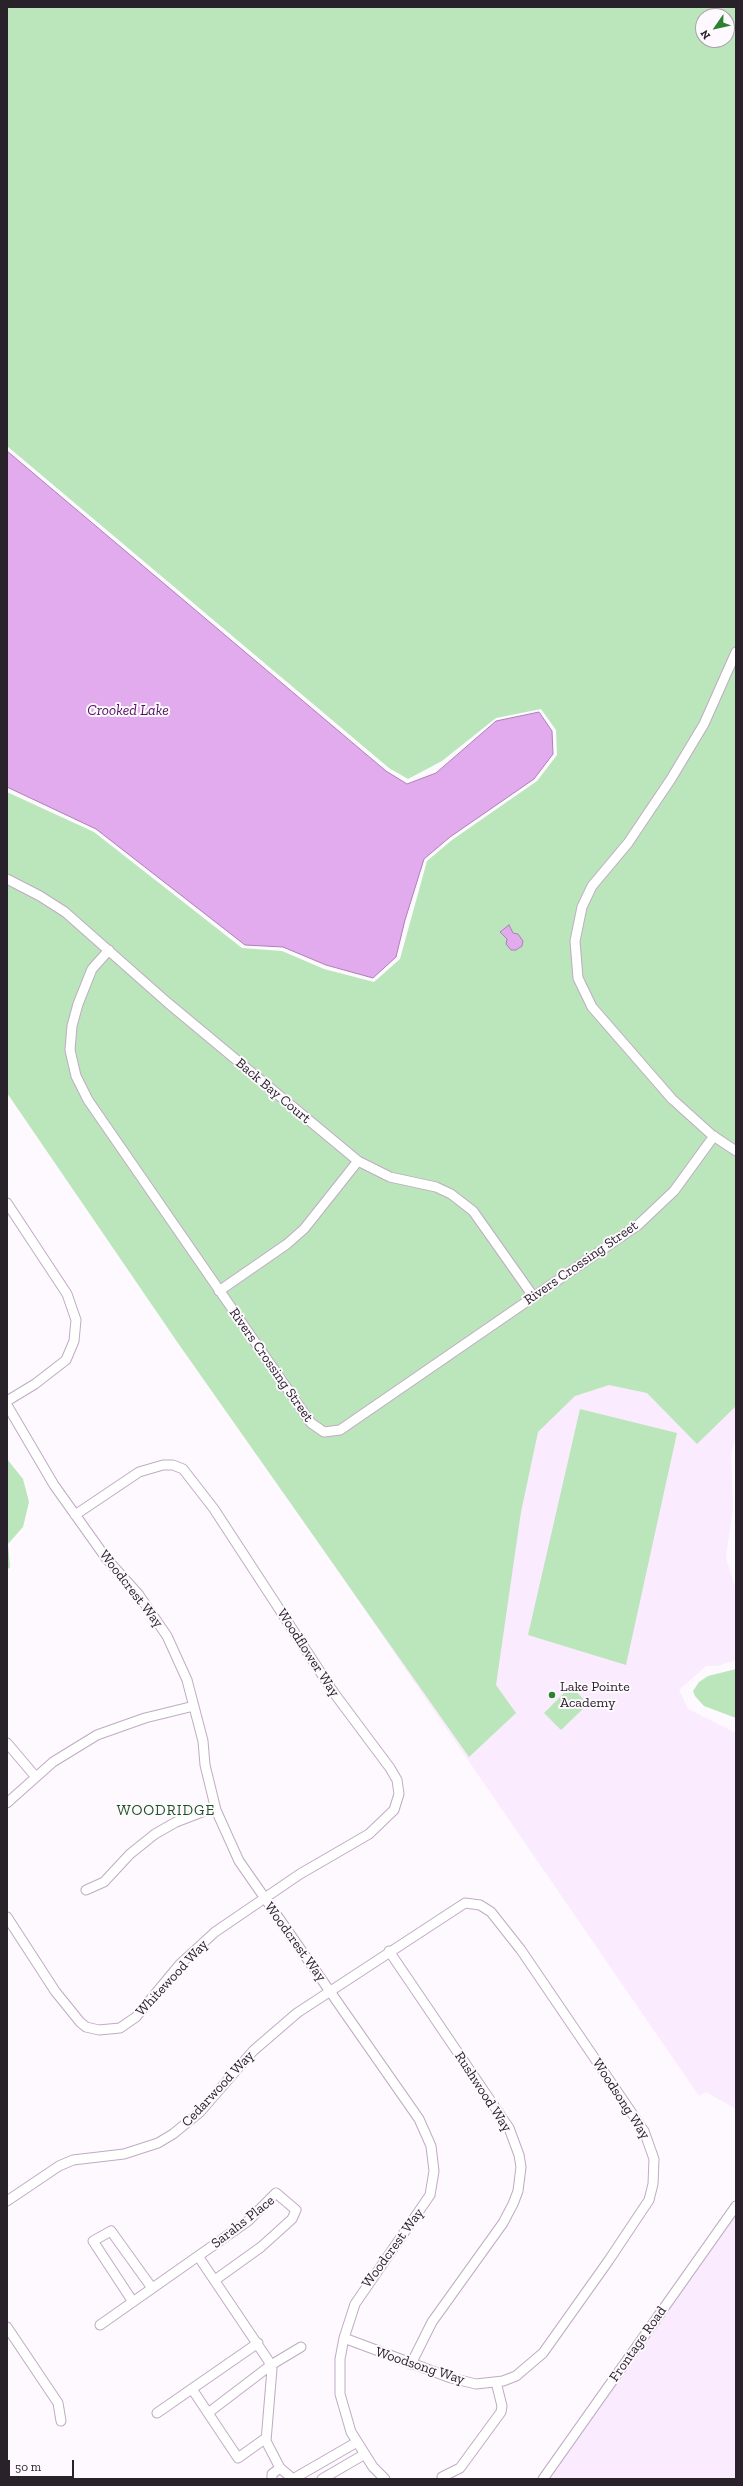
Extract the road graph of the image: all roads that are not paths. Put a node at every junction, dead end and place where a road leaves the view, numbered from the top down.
1 (736, 652) edge
2 (7, 879) edge
3 (109, 950) junction
4 (714, 1136) junction
5 (736, 1151) edge
6 (358, 1161) junction
7 (7, 1203) edge
8 (219, 1291) junction
9 (533, 1296) junction
10 (7, 1401) edge
11 (7, 1405) edge
12 (75, 1515) junction
13 (194, 1706) junction
14 (7, 1743) edge
15 (35, 1776) junction
16 (7, 1803) edge
17 (215, 1807) junction
18 (86, 1890) dead end
19 (263, 1898) junction
20 (7, 1917) edge
21 (389, 1951) junction
22 (330, 1990) junction
23 (7, 2201) edge
24 (735, 2207) edge
25 (198, 2256) junction
26 (215, 2280) junction
27 (152, 2288) junction
28 (133, 2302) junction
29 (100, 2325) dead end
30 (7, 2327) edge
31 (344, 2338) junction
32 (258, 2343) junction
33 (301, 2347) dead end
34 (411, 2364) junction
35 (271, 2365) junction
36 (496, 2382) junction
37 (192, 2389) junction
38 (157, 2412) dead end
39 (208, 2413) junction
40 (61, 2420) dead end
41 (266, 2438) junction
42 (357, 2442) junction
43 (365, 2454) junction
44 (280, 2468) junction
45 (442, 2477) dead end
46 (272, 2479) edge
47 (293, 2479) edge
48 (322, 2479) edge
49 (385, 2479) edge
50 (543, 2479) edge

1 - 4 street
2 - 3 street, Back Bay Court
3 - 6 street, Back Bay Court
3 - 8 street, Rivers Crossing Street
4 - 5 street
4 - 9 street, Rivers Crossing Street
6 - 8 street
6 - 9 street, Back Bay Court
7 - 10 street
8 - 9 street, Rivers Crossing Street
11 - 12 street, Woodcrest Way
12 - 13 street, Woodcrest Way
12 - 19 street, Woodflower Way
13 - 15 street
13 - 17 street, Woodcrest Way
14 - 15 street
15 - 16 street
17 - 18 street
17 - 19 street, Woodcrest Way
19 - 20 street, Whitewood Way
19 - 22 street, Woodcrest Way
21 - 22 street, Woodsong Way
21 - 34 street, Rushwood Way
21 - 36 street, Woodsong Way
22 - 23 street, Cedarwood Way
22 - 31 street, Woodcrest Way
24 - 50 street, Frontage Road
25 - 26 street, Sarahs Place
25 - 26 street, Sarahs Place
25 - 27 street, Sarahs Place
26 - 32 street, Sarahs Place
27 - 28 street, Sarahs Place
27 - 28 street
28 - 29 street, Sarahs Place
30 - 40 street
31 - 34 street, Woodsong Way
31 - 42 street, Woodcrest Way
32 - 35 street, Sarahs Place
32 - 37 street
33 - 35 street
34 - 36 street, Woodsong Way
35 - 39 street
35 - 41 street
36 - 45 street
37 - 38 street
37 - 39 street
39 - 41 street
41 - 44 street
42 - 43 street, Woodcrest Way
42 - 47 street
43 - 48 street
43 - 49 street, Woodcrest Way
44 - 46 street
44 - 47 street

